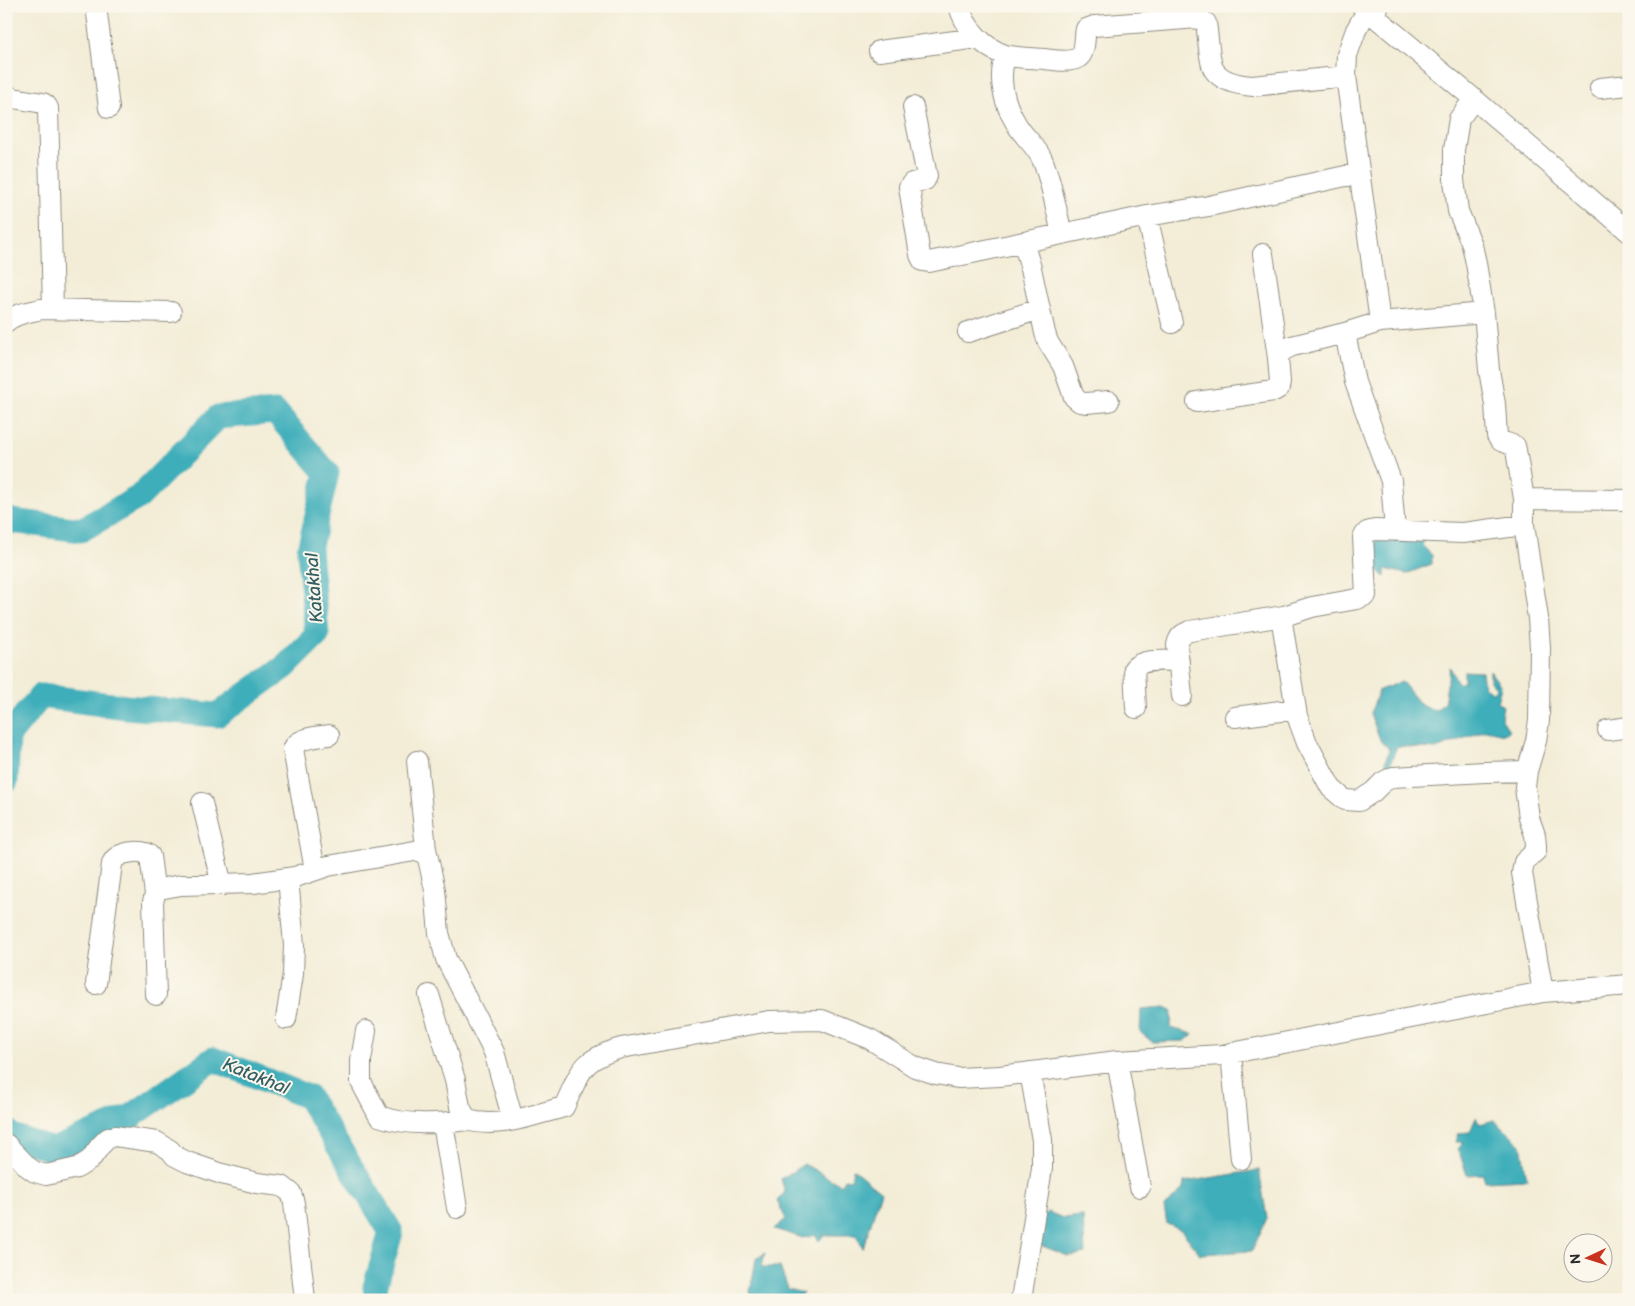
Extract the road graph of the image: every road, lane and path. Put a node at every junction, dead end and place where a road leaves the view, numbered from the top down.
1 (96, 6) edge
2 (960, 6) edge
3 (1370, 8) edge
4 (978, 38) junction
5 (880, 51) dead end
6 (1006, 55) junction
7 (1346, 76) junction
8 (1629, 85) edge
9 (1600, 88) dead end
10 (6, 94) edge
11 (1474, 99) junction
12 (913, 107) dead end
13 (109, 108) dead end
14 (1359, 173) junction
15 (1147, 216) junction
16 (1629, 232) edge
17 (1062, 234) junction
18 (1023, 242) junction
19 (1263, 254) dead end
20 (1040, 308) junction
21 (53, 309) junction
22 (171, 312) dead end
23 (1484, 313) junction
24 (6, 322) edge
25 (1380, 322) junction
26 (1172, 323) dead end
27 (968, 332) dead end
28 (1345, 333) junction
29 (1278, 358) junction
30 (1109, 401) dead end
31 (1197, 402) dead end
32 (1524, 499) junction
33 (1629, 500) edge
34 (1524, 525) junction
35 (1396, 531) junction
36 (1284, 616) junction
37 (1179, 660) junction
38 (1182, 696) dead end
39 (1136, 708) dead end
40 (1296, 709) junction
41 (1234, 717) dead end
42 (1629, 727) edge
43 (1608, 730) dead end
44 (330, 735) dead end
45 (417, 761) dead end
46 (1527, 771) junction
47 (202, 803) dead end
48 (426, 849) junction
49 (315, 870) junction
50 (288, 878) junction
51 (222, 885) junction
52 (155, 894) junction
53 (96, 984) dead end
54 (1629, 985) edge
55 (1543, 992) junction
56 (156, 995) dead end
57 (429, 995) dead end
58 (286, 1019) dead end
59 (366, 1031) dead end
60 (1231, 1053) junction
61 (1117, 1061) junction
62 (1030, 1072) junction
63 (467, 1120) junction
64 (513, 1120) junction
65 (443, 1123) junction
66 (6, 1144) edge
67 (1241, 1159) dead end
68 (1140, 1187) dead end
69 (457, 1208) dead end
70 (305, 1300) edge
71 (1021, 1300) edge

1 - 13 street
2 - 4 street
3 - 7 street
3 - 11 street
4 - 5 street
4 - 6 street
6 - 7 street
6 - 17 street
7 - 14 street
8 - 9 street
10 - 21 street
11 - 16 street
11 - 23 street
12 - 18 street
14 - 15 street
14 - 25 street
15 - 17 street
15 - 26 street
17 - 18 street
18 - 20 street
19 - 29 street
20 - 27 street
20 - 30 street
21 - 22 street
21 - 24 street
23 - 25 street
23 - 32 street
25 - 28 street
28 - 29 street
28 - 35 street
29 - 31 street
32 - 33 street
32 - 34 street
34 - 35 street
34 - 46 street
35 - 36 street
36 - 37 street
36 - 40 street
37 - 38 street
37 - 39 street
40 - 41 street
40 - 46 street
42 - 43 street
44 - 49 street
45 - 48 street
46 - 55 street
47 - 51 street
48 - 49 street
48 - 64 street
49 - 50 street
50 - 51 street
50 - 58 street
51 - 52 street
52 - 53 street
52 - 56 street
54 - 55 street
55 - 60 street
57 - 63 street
59 - 65 street
60 - 61 street
60 - 67 street
61 - 62 street
61 - 68 street
62 - 64 street
62 - 71 street
63 - 64 street
63 - 65 street
65 - 69 street
66 - 70 street

